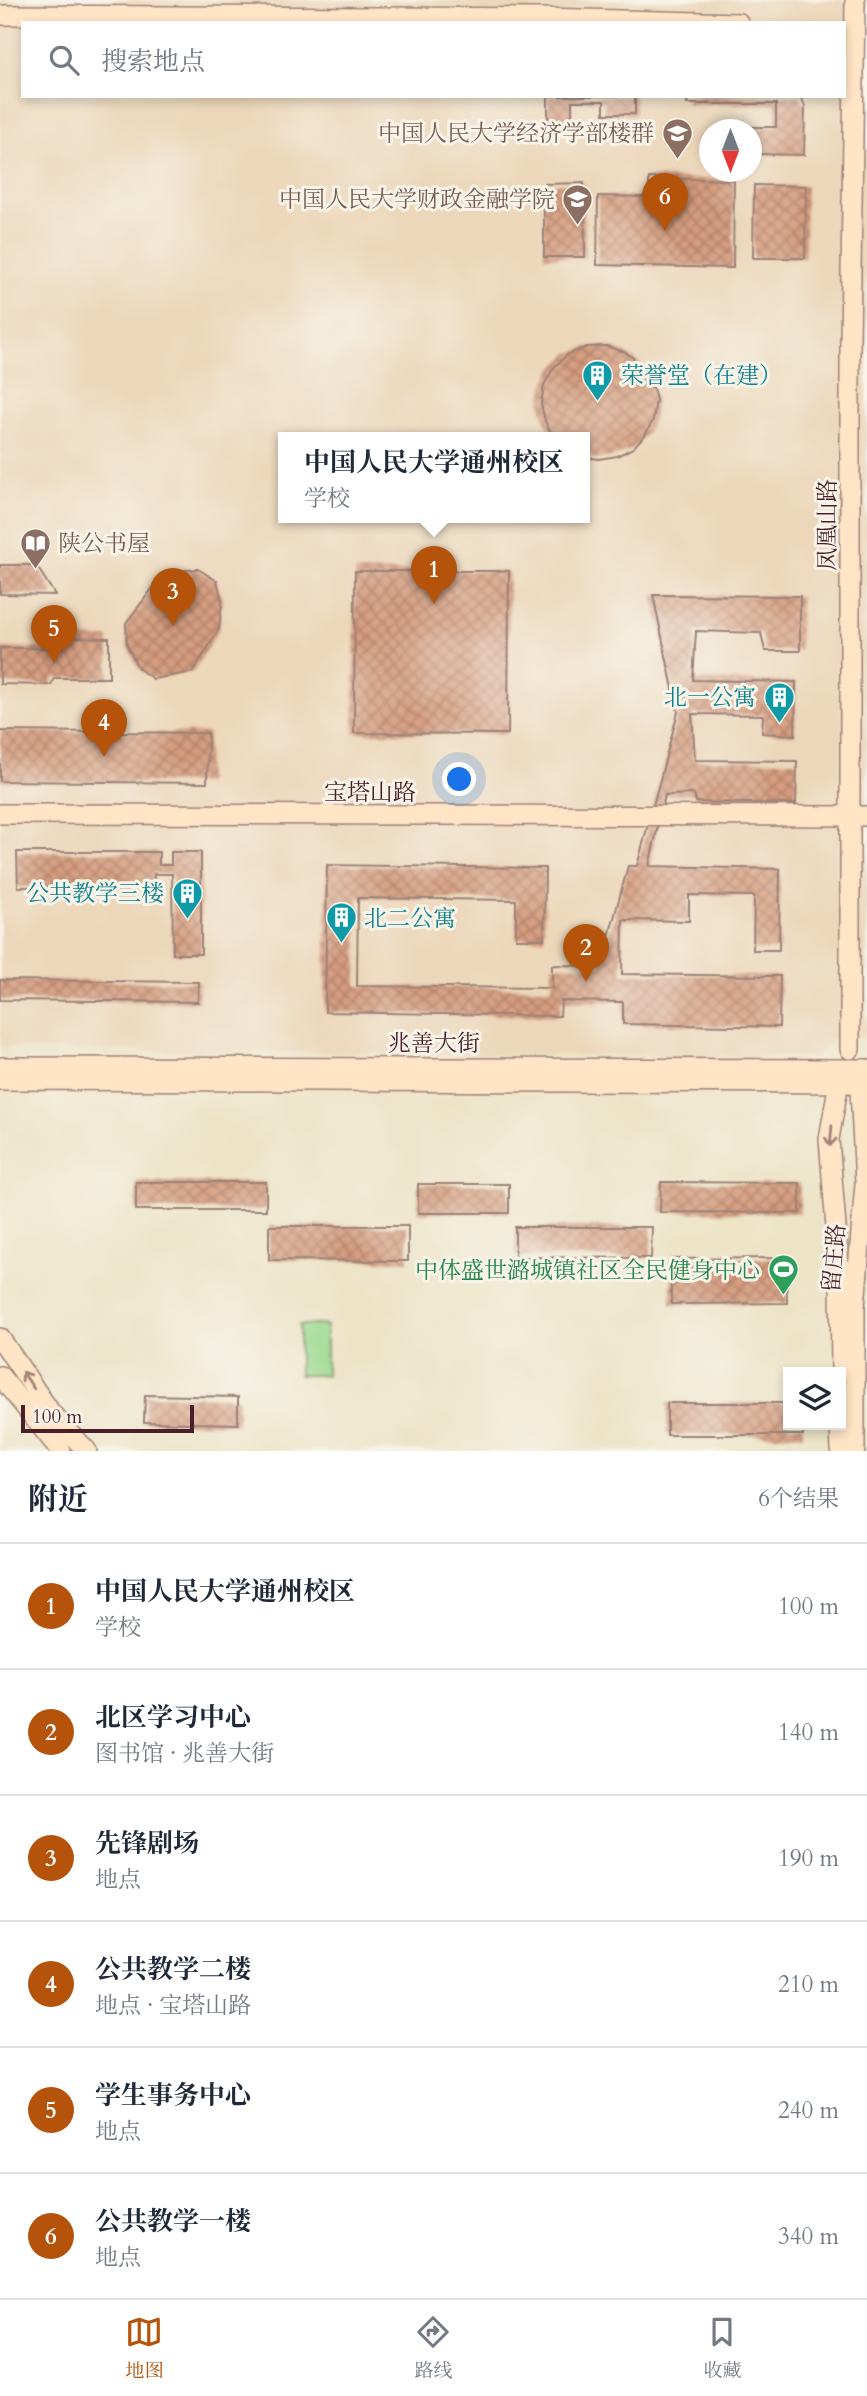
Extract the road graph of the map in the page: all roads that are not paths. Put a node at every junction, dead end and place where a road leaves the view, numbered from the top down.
1 (855, 0) edge
2 (0, 15) edge
3 (655, 21) edge
4 (855, 42) edge
5 (0, 814) edge
6 (859, 816) edge
7 (850, 1049) dead end
8 (0, 1067) edge
9 (856, 1076) edge
10 (0, 1080) edge
11 (0, 1338) edge
12 (841, 1367) edge
13 (0, 1376) edge
14 (840, 1430) edge
15 (61, 1451) edge
16 (87, 1451) edge
17 (841, 1451) edge
18 (855, 1451) edge

1 - 4 street, 凤凰山路
2 - 3 street
4 - 6 street, 凤凰山路
5 - 6 street, 宝塔山路
6 - 7 street, 凤凰山路
8 - 9 street, 兆善大街
9 - 10 street, 兆善大街
9 -> 12 street, 留庄路
9 - 18 street, 留庄路
16 -> 11 street
13 - 15 street
14 - 17 street

